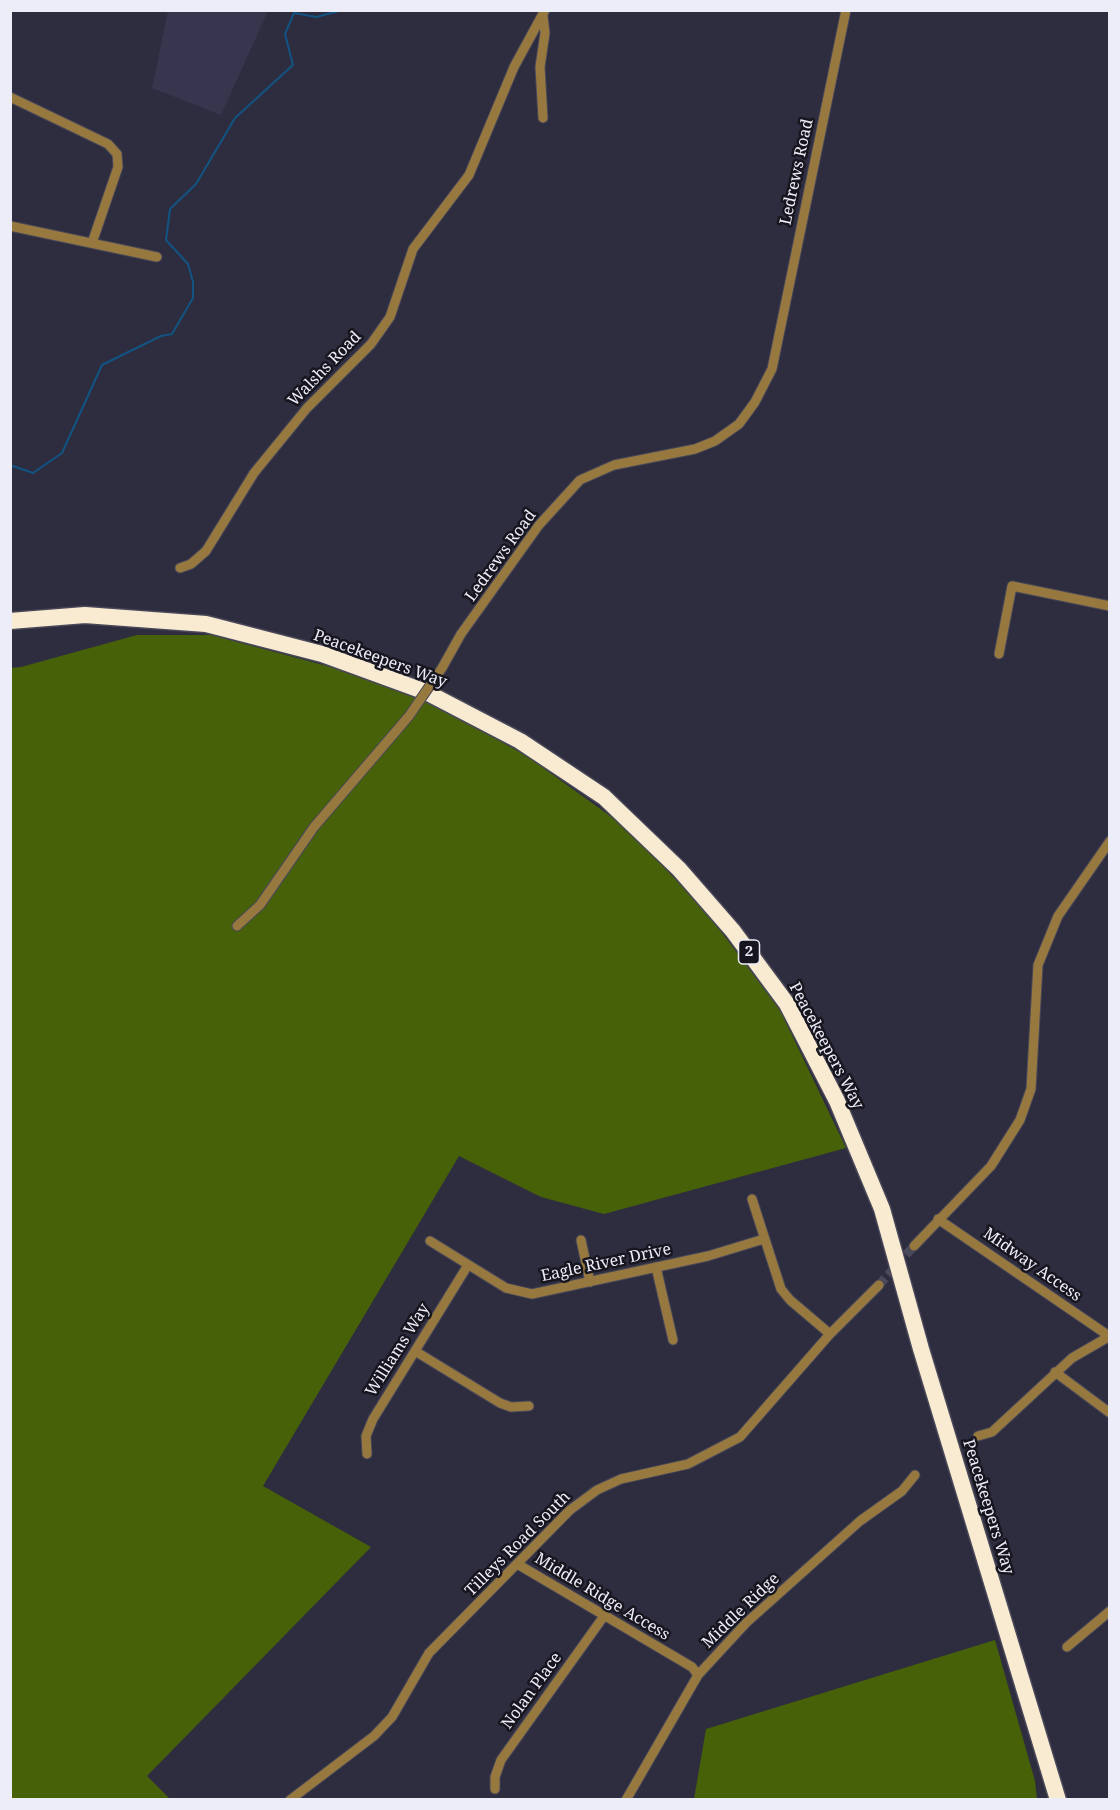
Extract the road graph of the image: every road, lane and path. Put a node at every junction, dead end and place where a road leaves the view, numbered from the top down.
1 (846, 10) edge
2 (544, 14) edge
3 (10, 97) edge
4 (543, 118) dead end
5 (10, 226) edge
6 (92, 243) junction
7 (157, 257) dead end
8 (180, 568) dead end
9 (1110, 606) edge
10 (10, 621) edge
11 (999, 654) dead end
12 (1110, 842) edge
13 (237, 926) dead end
14 (752, 1200) dead end
15 (938, 1219) junction
16 (764, 1239) junction
17 (581, 1240) dead end
18 (430, 1241) dead end
19 (914, 1246) tunnel mouth
20 (468, 1265) junction
21 (656, 1268) junction
22 (590, 1282) junction
23 (879, 1285) tunnel mouth
24 (830, 1334) junction
25 (1109, 1336) edge
26 (673, 1340) dead end
27 (415, 1351) junction
28 (1055, 1372) junction
29 (529, 1406) dead end
30 (1110, 1413) edge
31 (978, 1436) dead end
32 (367, 1454) dead end
33 (915, 1475) dead end
34 (519, 1565) junction
35 (1110, 1611) edge
36 (604, 1616) junction
37 (1067, 1647) dead end
38 (698, 1675) junction
39 (1040, 1741) junction
40 (495, 1789) dead end
41 (290, 1800) edge
42 (626, 1800) edge
43 (1048, 1800) edge
44 (1058, 1800) edge

1 - 13 street, Ledrews Road, bridge
2 - 4 street
2 - 8 street, Walshs Road
3 - 6 street
5 - 6 street
6 - 7 street
9 - 11 street
10 - 39 highway, Peacekeepers Way / 2
12 - 15 street
14 - 16 street
15 - 19 street
15 - 25 street, Midway Access
16 - 21 street, Eagle River Drive
16 - 24 street
17 - 22 street
18 - 20 street, Eagle River Drive
20 - 22 street, Eagle River Drive
20 - 27 street, Williams Way
21 - 22 street, Eagle River Drive
21 - 26 street
23 - 24 street, Tilleys Road South
24 - 34 street, Tilleys Road South
25 - 28 street
27 - 29 street
27 - 32 street, Williams Way
28 - 30 street
28 - 31 street
33 - 38 street, Middle Ridge
34 - 36 street, Middle Ridge Access
34 - 41 street, Tilleys Road South
35 - 37 street
36 - 38 street, Middle Ridge Access
36 - 40 street, Nolan Place
38 - 42 street, Middle Ridge
39 - 43 highway
39 - 44 highway, Peacekeepers Way / 2

